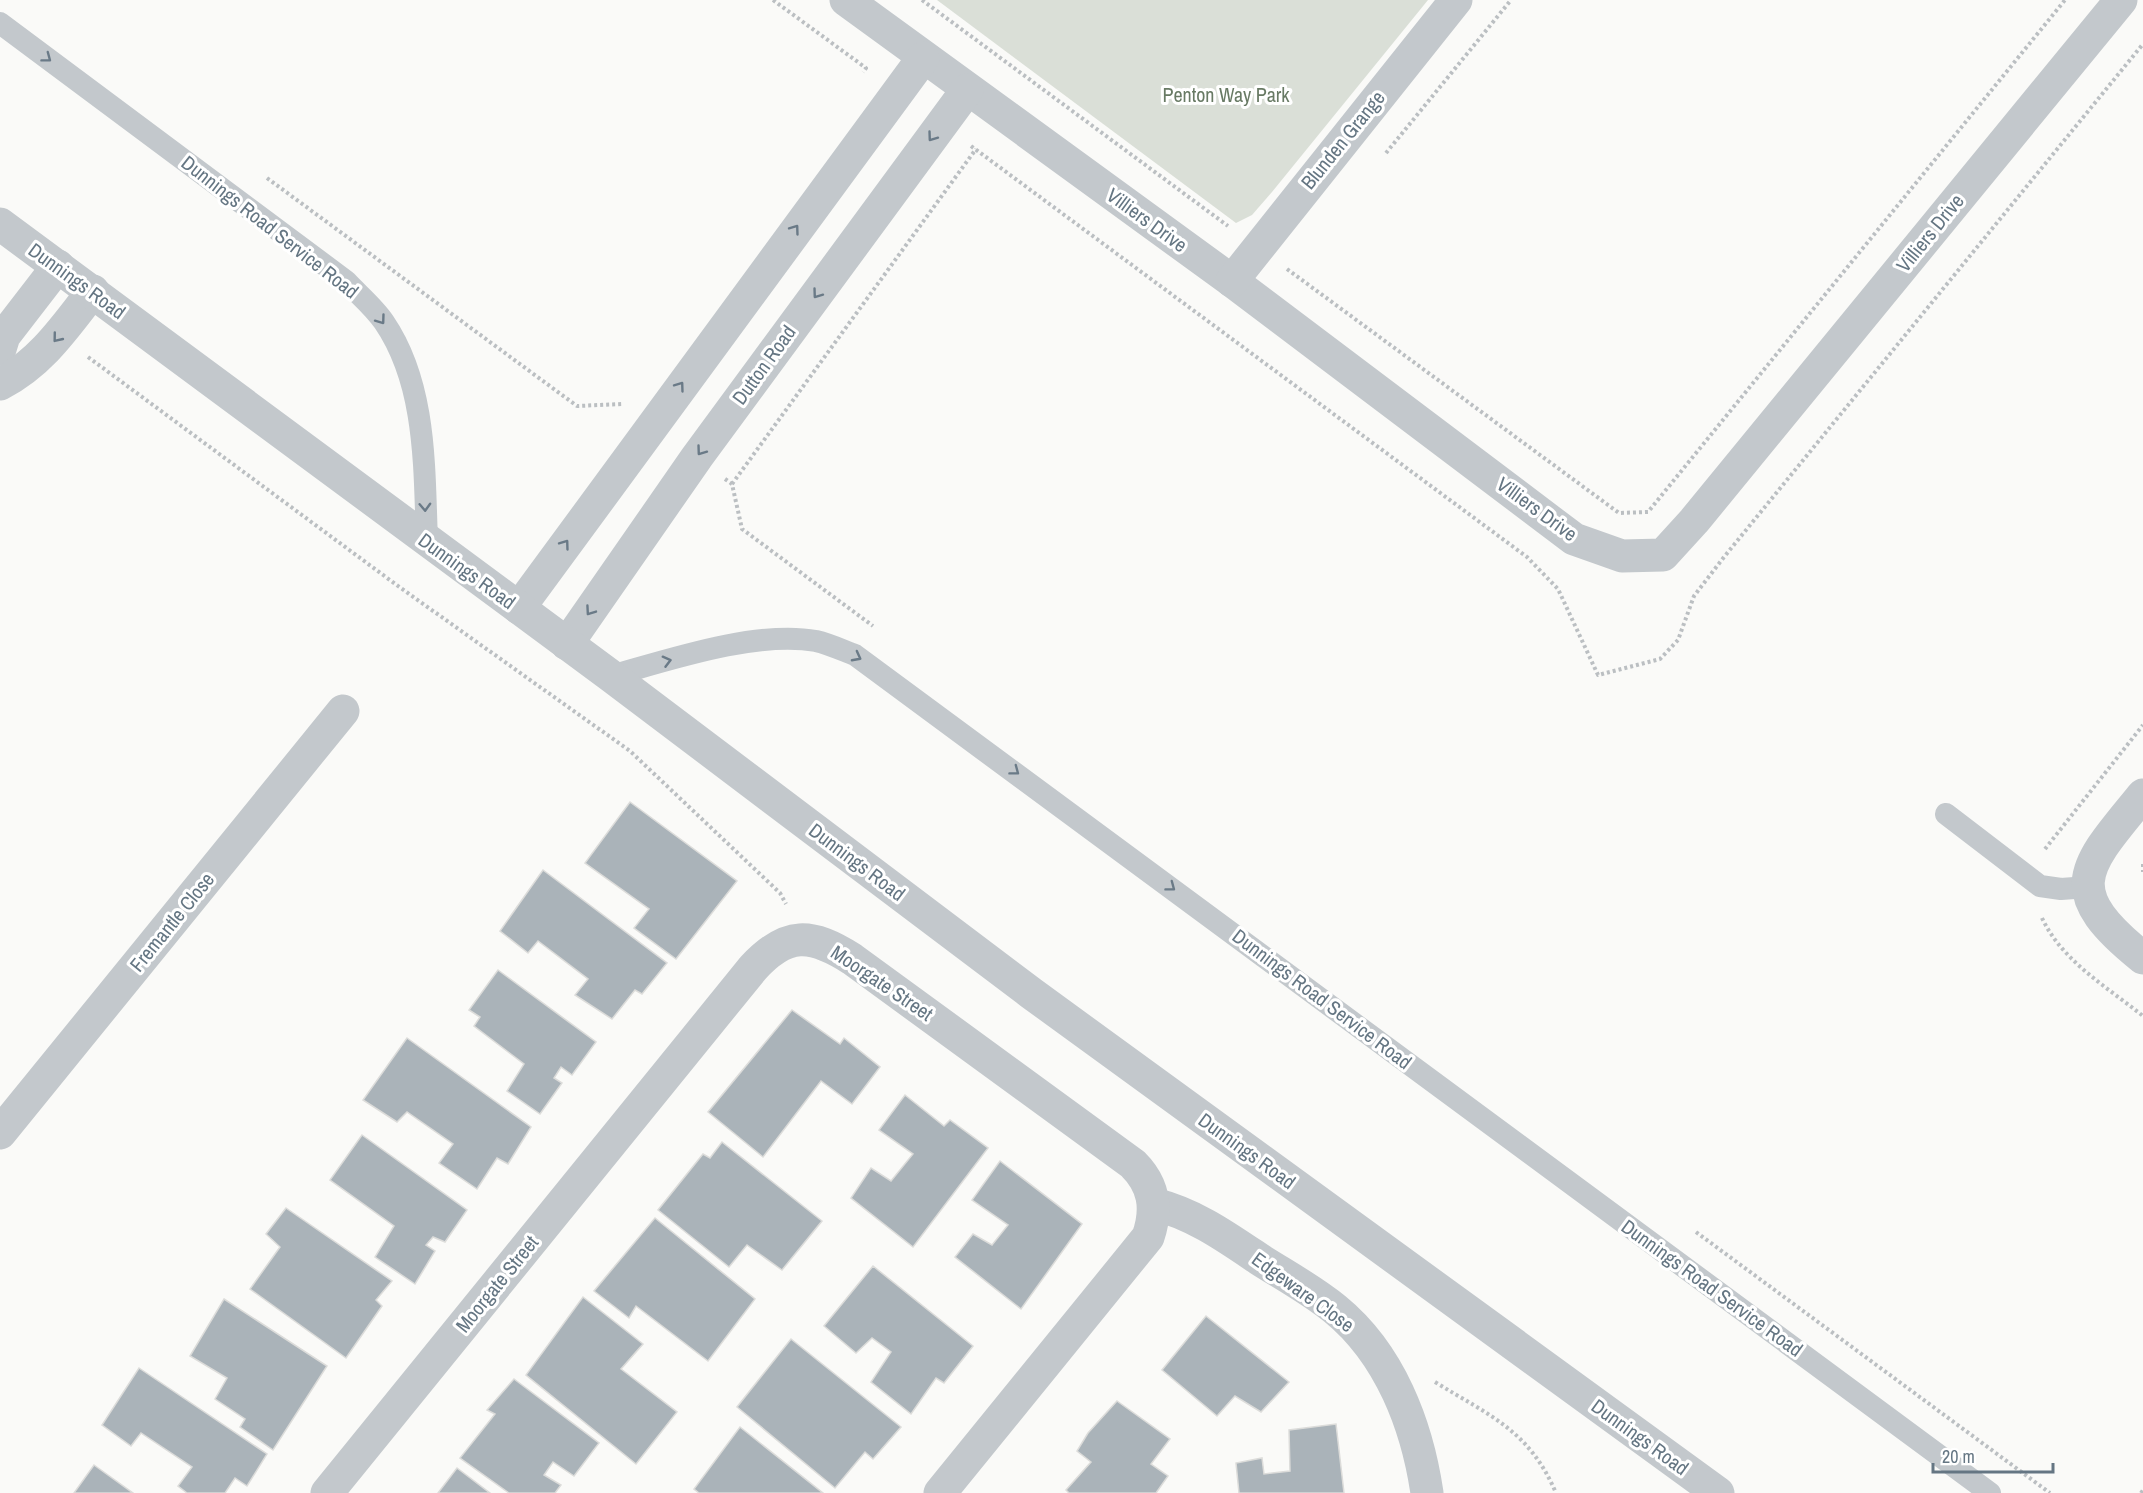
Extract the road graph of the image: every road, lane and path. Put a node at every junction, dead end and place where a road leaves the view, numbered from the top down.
1 (773, 0) edge
2 (846, 0) edge
3 (922, 0) edge
4 (1456, 0) edge
5 (1511, 0) edge
6 (2065, 0) edge
7 (2121, 0) edge
8 (0, 23) edge
9 (892, 34) junction
10 (2143, 44) edge
11 (923, 58) junction
12 (866, 68) junction
13 (967, 90) junction
14 (895, 93) junction
15 (941, 125) junction
16 (975, 149) junction
17 (1378, 162) dead end
18 (263, 175) dead end
19 (0, 224) edge
20 (1257, 247) junction
21 (1297, 262) dead end
22 (58, 266) junction
23 (1290, 271) junction
24 (1232, 281) junction
25 (93, 291) junction
26 (59, 335) junction
27 (0, 349) edge
28 (0, 384) edge
29 (652, 423) junction
30 (697, 457) junction
31 (732, 484) junction
32 (427, 541) junction
33 (519, 608) junction
34 (877, 628) dead end
35 (567, 644) junction
36 (611, 676) junction
37 (343, 711) dead end
38 (2143, 795) edge
39 (1946, 814) dead end
40 (2143, 864) edge
41 (2143, 872) edge
42 (2088, 887) junction
43 (805, 940) junction
44 (2143, 958) edge
45 (0, 1133) edge
46 (1154, 1204) junction
47 (1686, 1225) dead end
48 (1388, 1376) junction
49 (327, 1493) edge
50 (940, 1493) edge
51 (1427, 1493) edge
52 (1556, 1493) edge
53 (1718, 1493) edge
54 (1990, 1493) edge
55 (2050, 1493) edge

1 - 12 path
2 - 9 street, Villiers Drive
3 - 20 path
4 - 20 street, Blunden Grange
5 - 17 path
6 - 23 path
7 - 24 street, Villiers Drive
8 -> 32 lane, Dunnings Road Service Road
9 - 11 street, Villiers Drive
9 - 12 path
10 - 16 path
11 - 13 street, Villiers Drive
11 - 14 street
12 - 14 path
13 - 15 street, Dutton Road
13 - 24 street, Villiers Drive
29 -> 14 street
15 - 16 path
15 -> 30 street, Dutton Road
16 - 31 path
18 - 29 path
19 - 22 street, Dunnings Road
20 - 23 path
20 - 24 street, Blunden Grange
21 - 23 path
22 - 25 street, Dunnings Road
22 - 27 street
25 - 26 street
25 - 32 street, Dunnings Road
26 -> 28 street
26 - 43 path
33 -> 29 street
30 - 31 path
30 -> 35 street, Dutton Road
31 - 34 path
32 - 33 street, Dunnings Road
33 - 35 street, Dunnings Road
35 - 36 street, Dunnings Road
36 - 53 street, Dunnings Road
36 -> 54 lane, Dunnings Road Service Road
37 - 45 street, Fremantle Close
38 - 42 street
39 - 42 lane
40 - 41 path
42 - 44 street
43 - 46 street, Moorgate Street
43 - 49 street, Moorgate Street
46 - 48 street, Edgeware Close
46 - 50 street, Moorgate Street
47 - 55 path
48 - 51 street, Edgeware Close
48 - 52 path

